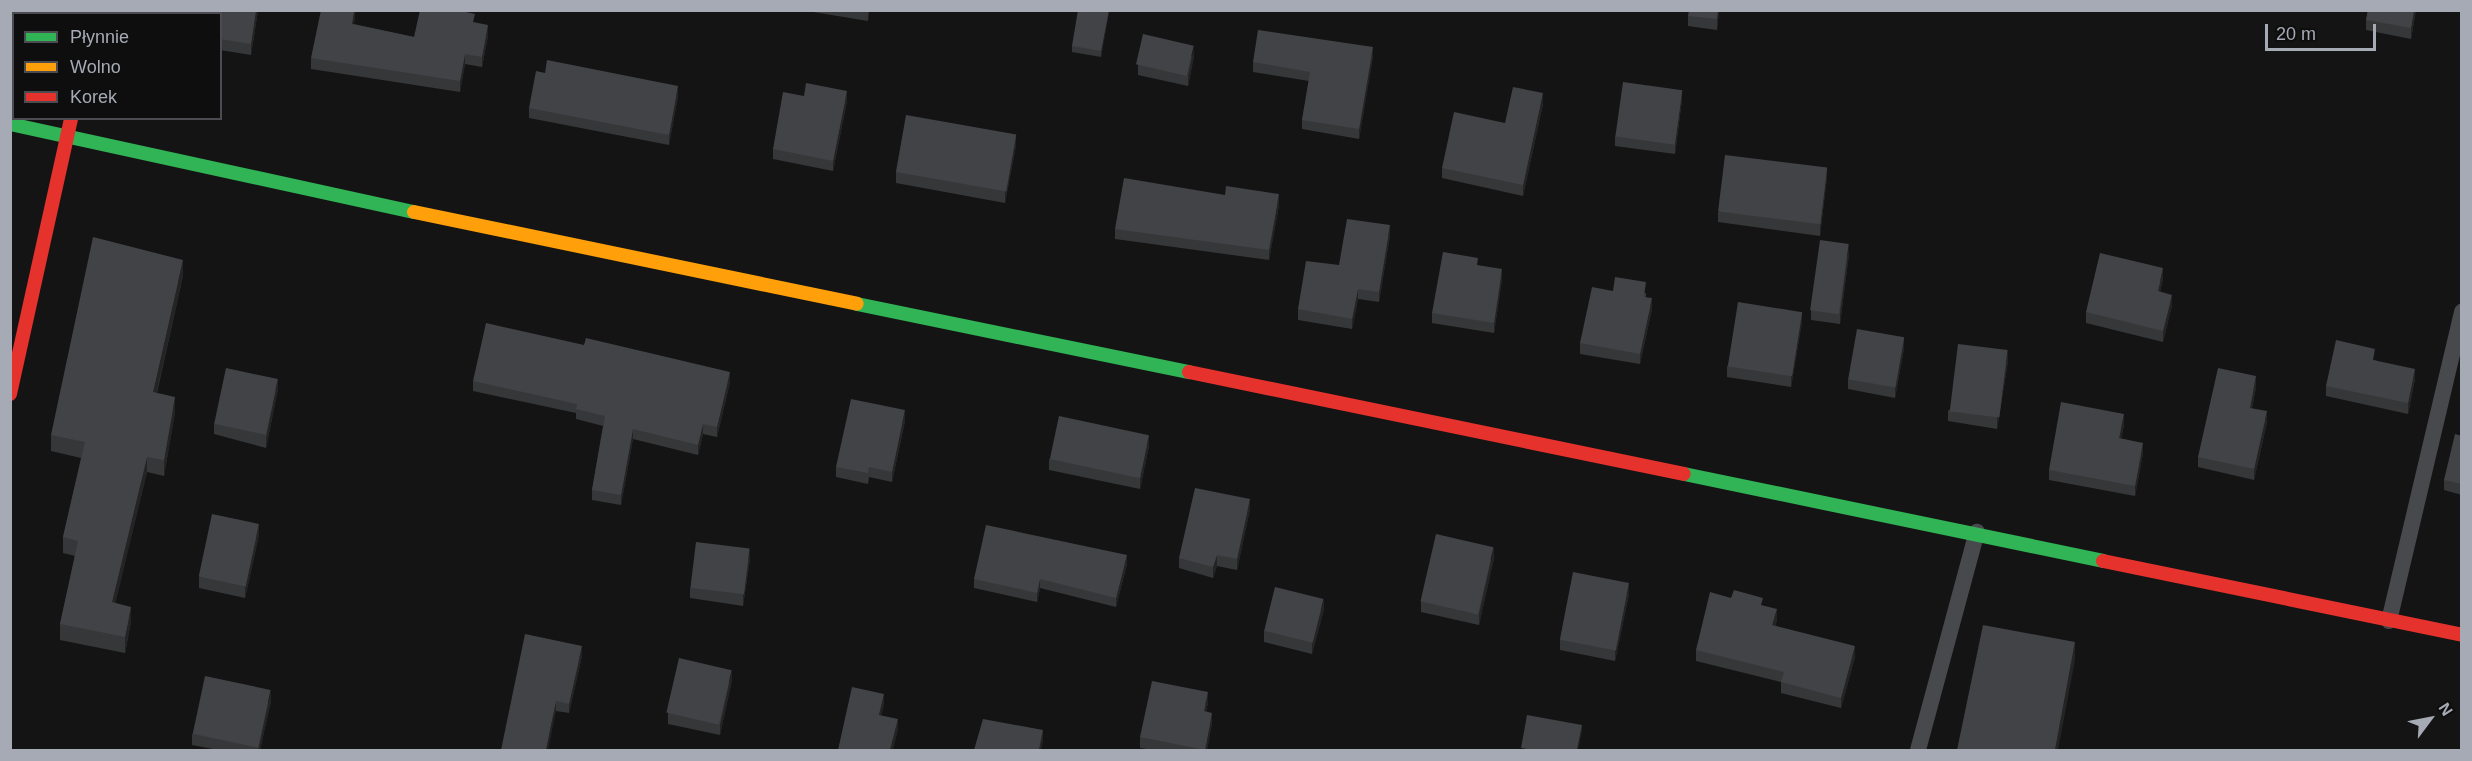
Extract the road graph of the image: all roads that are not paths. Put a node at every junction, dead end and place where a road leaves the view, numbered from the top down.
1 (71, 120) edge
2 (10, 123) edge
3 (68, 136) junction
4 (2462, 312) edge
5 (10, 394) edge
6 (1977, 532) junction
7 (2389, 621) junction
8 (2462, 635) edge
9 (1918, 750) edge

1 - 3 street
2 - 3 street
3 - 5 street
3 - 6 street
4 - 7 lane
6 - 7 street
6 - 9 lane
7 - 8 street

